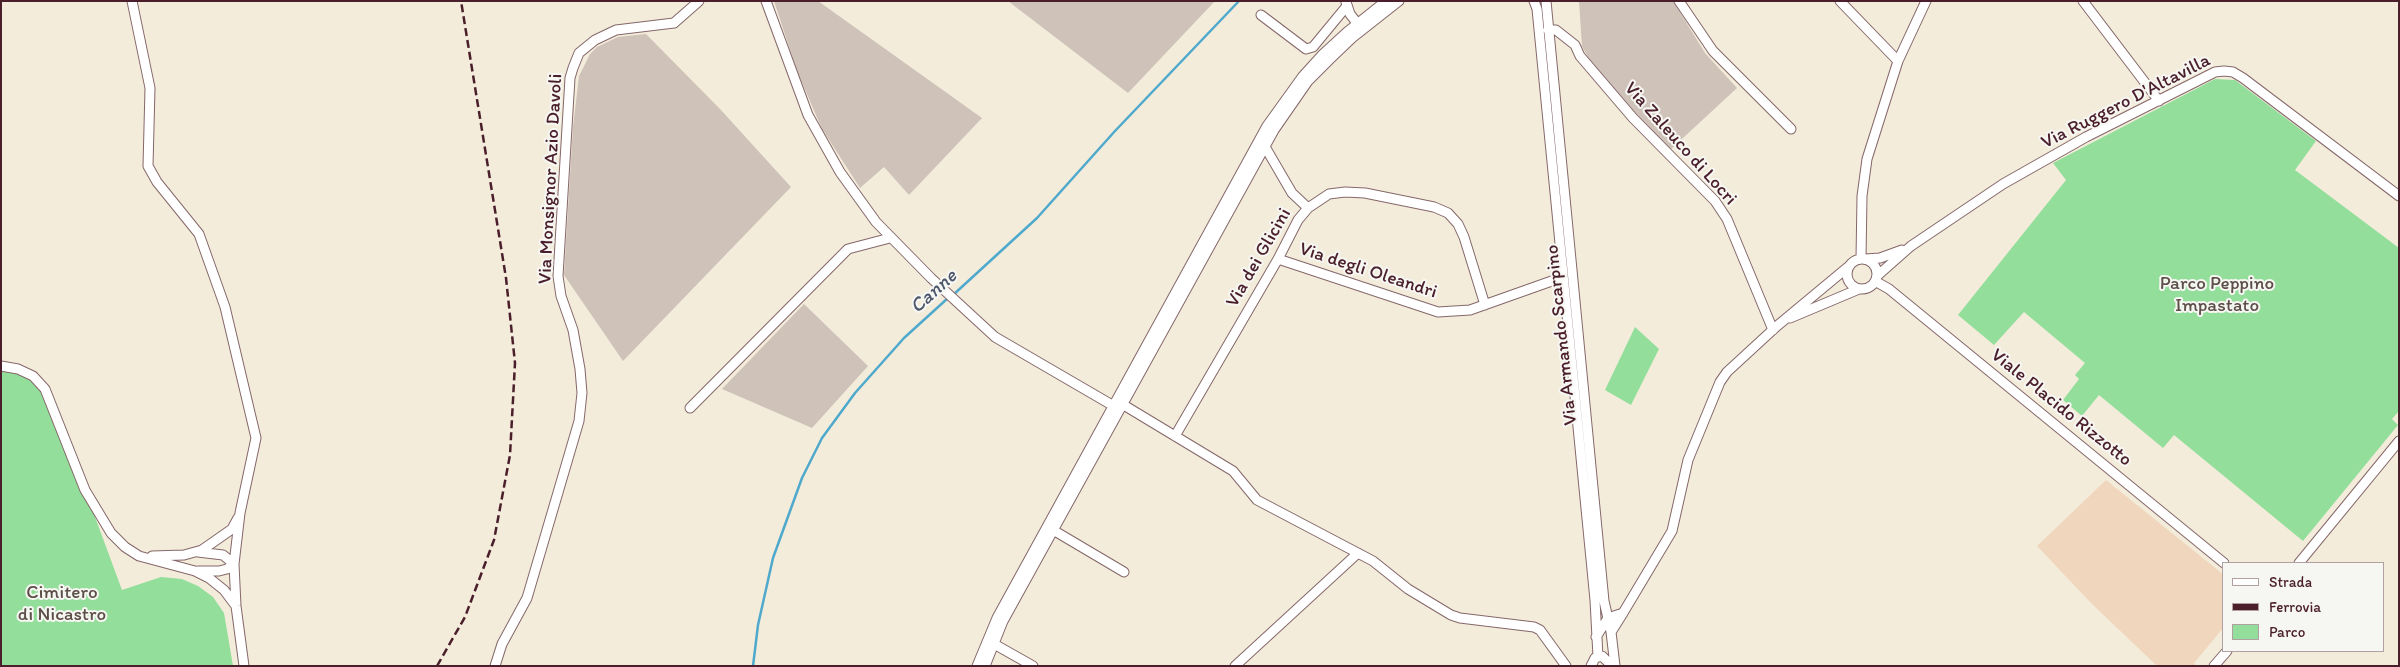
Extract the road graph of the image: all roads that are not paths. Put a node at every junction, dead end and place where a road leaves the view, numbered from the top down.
1 (132, 1) edge
2 (699, 1) edge
3 (766, 1) edge
4 (1386, 1) edge
5 (1399, 1) edge
6 (1546, 1) edge
7 (1679, 1) edge
8 (1840, 1) edge
9 (1926, 1) edge
10 (2083, 1) edge
11 (1346, 4) edge
12 (1535, 5) edge
13 (1261, 15) dead end
14 (1357, 23) junction
15 (1548, 30) junction
16 (1898, 61) junction
17 (2159, 101) junction
18 (1791, 129) dead end
19 (1264, 145) junction
20 (2399, 196) edge
21 (1308, 208) junction
22 (890, 238) junction
23 (1911, 246) junction
24 (1278, 259) junction
25 (1863, 259) junction
26 (1848, 267) junction
27 (1563, 277) junction
28 (1876, 278) junction
29 (1859, 289) junction
30 (1485, 305) junction
31 (1775, 328) junction
32 (1, 366) edge
33 (1122, 404) junction
34 (1112, 405) junction
35 (690, 408) dead end
36 (1175, 436) junction
37 (2399, 441) edge
38 (240, 514) junction
39 (1053, 530) junction
40 (195, 552) junction
41 (1358, 553) junction
42 (139, 556) junction
43 (2223, 562) edge
44 (2300, 562) edge
45 (234, 564) junction
46 (195, 571) junction
47 (1124, 572) dead end
48 (236, 606) junction
49 (1623, 613) junction
50 (1608, 618) junction
51 (1611, 632) junction
52 (1596, 637) junction
53 (994, 644) junction
54 (2226, 652) edge
55 (1598, 657) junction
56 (244, 666) edge
57 (495, 666) edge
58 (976, 666) edge
59 (985, 666) edge
60 (1033, 666) edge
61 (1235, 666) edge
62 (1566, 666) edge
63 (1591, 666) edge
64 (1613, 666) edge
65 (2214, 666) edge

1 - 38 street
2 - 57 street, Via Monsignor Azio Davoli
3 - 22 street
4 - 14 street
5 - 19 street
6 - 15 street, Via Armando Scarpino
7 - 18 street
8 - 16 street
9 - 16 street
10 - 17 street
11 - 13 street
11 - 14 street
12 - 27 street, Via Armando Scarpino
14 - 34 street
15 - 31 street, Via Zaleuco di Locri
15 - 50 street, Via Armando Scarpino
16 - 25 street
17 - 20 street, Via Ruggero D'Altavilla
17 - 23 street, Via Ruggero D'Altavilla
19 - 21 street
19 - 33 street
21 - 24 street, Via dei Glicini
21 - 30 street, Via dei Glicini
22 - 34 street
22 - 35 street
23 - 25 street, Via Ruggero D'Altavilla
23 - 28 street, Via Ruggero D'Altavilla
24 - 30 street, Via degli Oleandri
24 - 36 street, Via dei Glicini
25 - 26 street
25 - 28 street
26 - 29 street
26 - 31 street
27 - 30 street, Via degli Oleandri
27 - 52 street, Via Armando Scarpino
28 - 29 street
28 - 43 street, Viale Placido Rizzotto
29 - 31 street
31 - 49 street
32 - 42 street
33 - 36 street
33 - 39 street
34 - 58 street
36 - 41 street
37 - 44 street
38 - 40 street
38 - 45 street
39 - 47 street
39 - 53 street
40 - 42 street
40 - 45 street
41 - 61 street
41 - 62 street
42 - 46 street
45 - 46 street
45 - 48 street
46 - 48 street
48 - 56 street
49 - 50 street
49 - 51 street
50 - 51 street, Via Armando Scarpino
50 - 52 street
51 - 64 street, Via Armando Scarpino
52 - 55 street, Via Armando Scarpino
53 - 59 street
53 - 60 street
54 - 65 street
55 - 63 street
55 - 64 street

